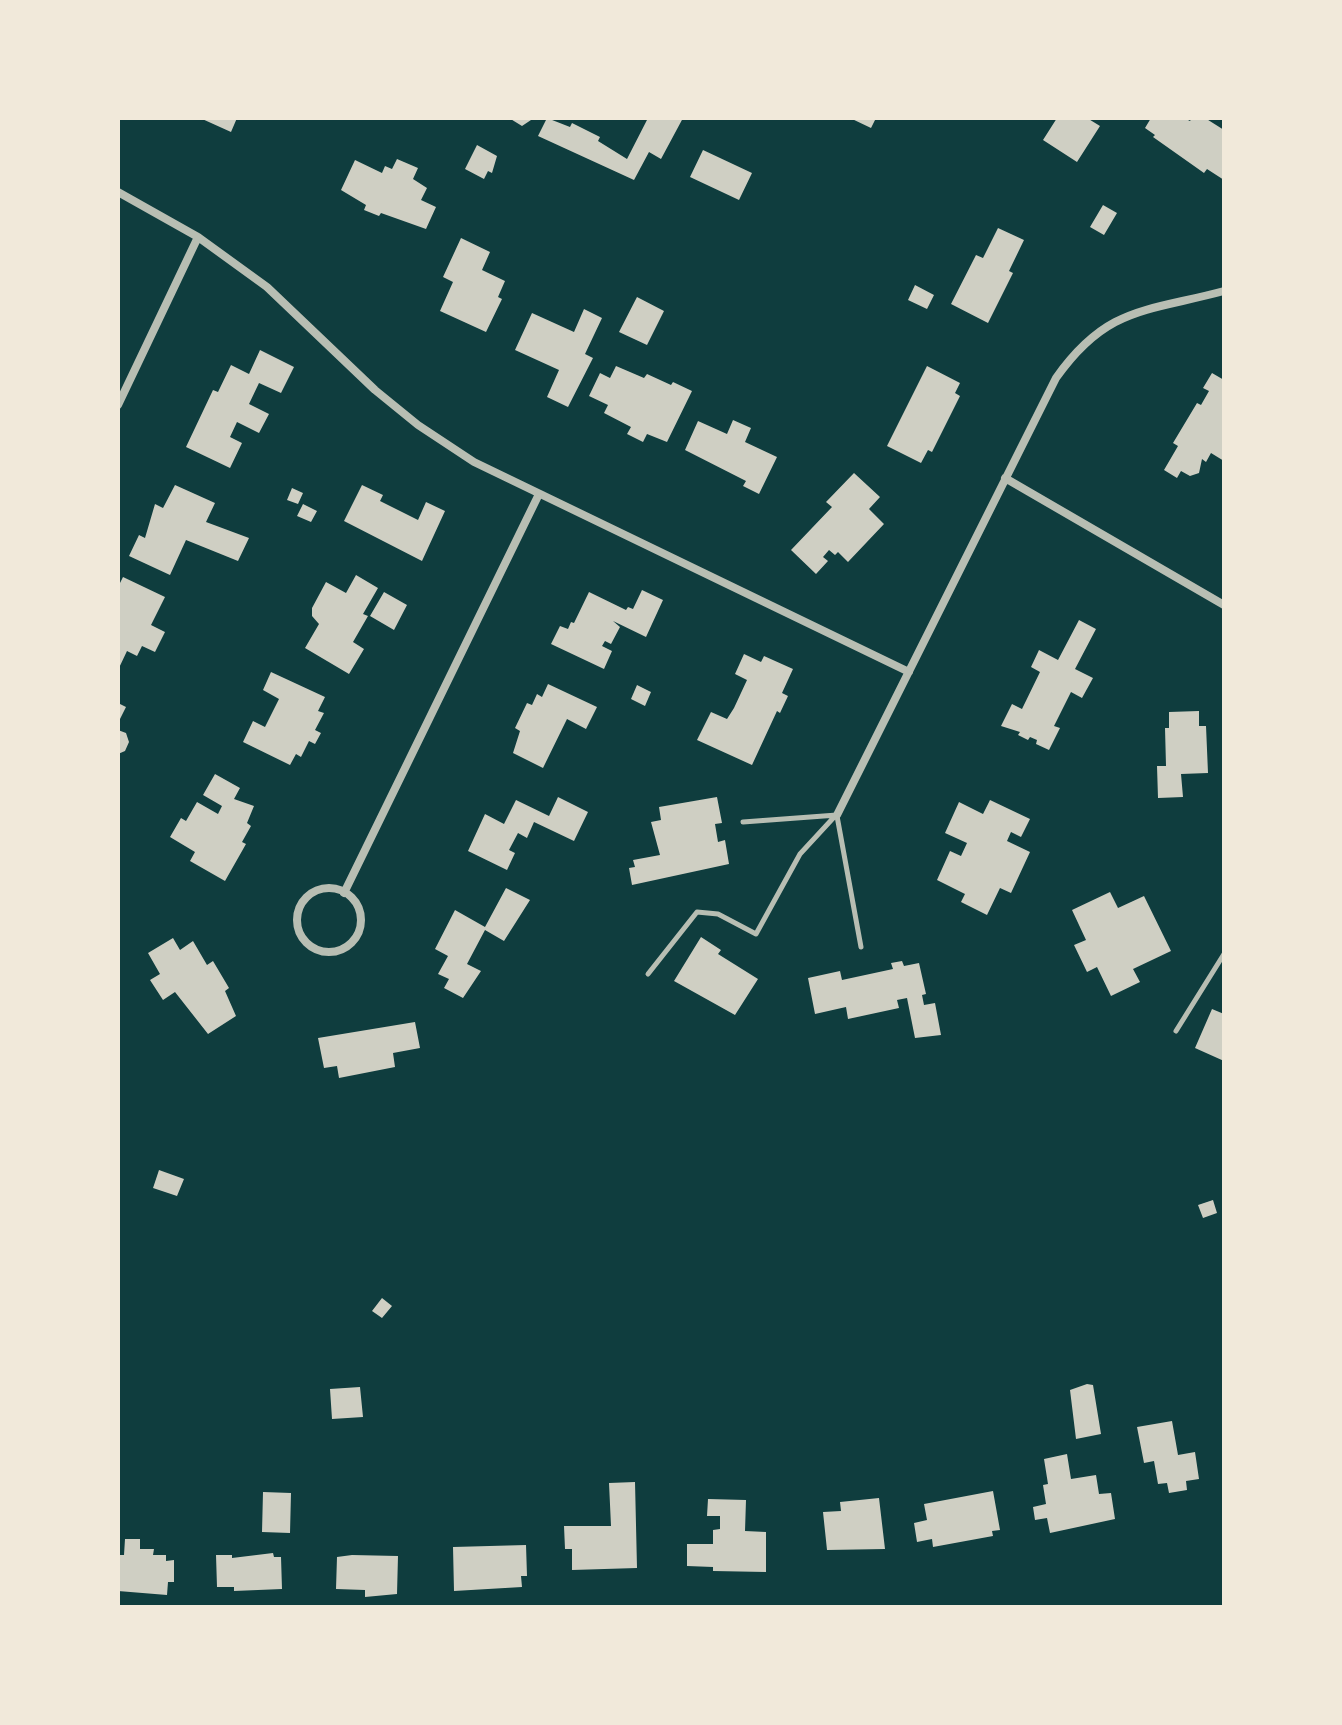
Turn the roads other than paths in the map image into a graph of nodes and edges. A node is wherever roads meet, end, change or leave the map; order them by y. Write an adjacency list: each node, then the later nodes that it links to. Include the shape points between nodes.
1 (118, 192): 2 (street)
2 (198, 237): 4 (street); 6 (street, via 267,287 418,425 474,462)
3 (1224, 291): 5 (street, via 1140,309 1091,337 1056,378)
4 (118, 405)
5 (1005, 478): 7 (street); 8 (street)
6 (539, 494): 8 (street); 11 (street)
7 (1224, 605)
8 (909, 672): 9 (street)
9 (837, 815): 10 (lane); 12 (lane); 14 (lane, via 800,854 756,934 718,914 697,912)
10 (743, 822)
11 (344, 893): 11 (street, via 333,888 315,891 301,904 297,922 303,939 317,951 336,952 352,944 361,928 360,910)
12 (861, 947)
13 (1224, 954): 15 (lane)
14 (648, 974)
15 (1176, 1031)

